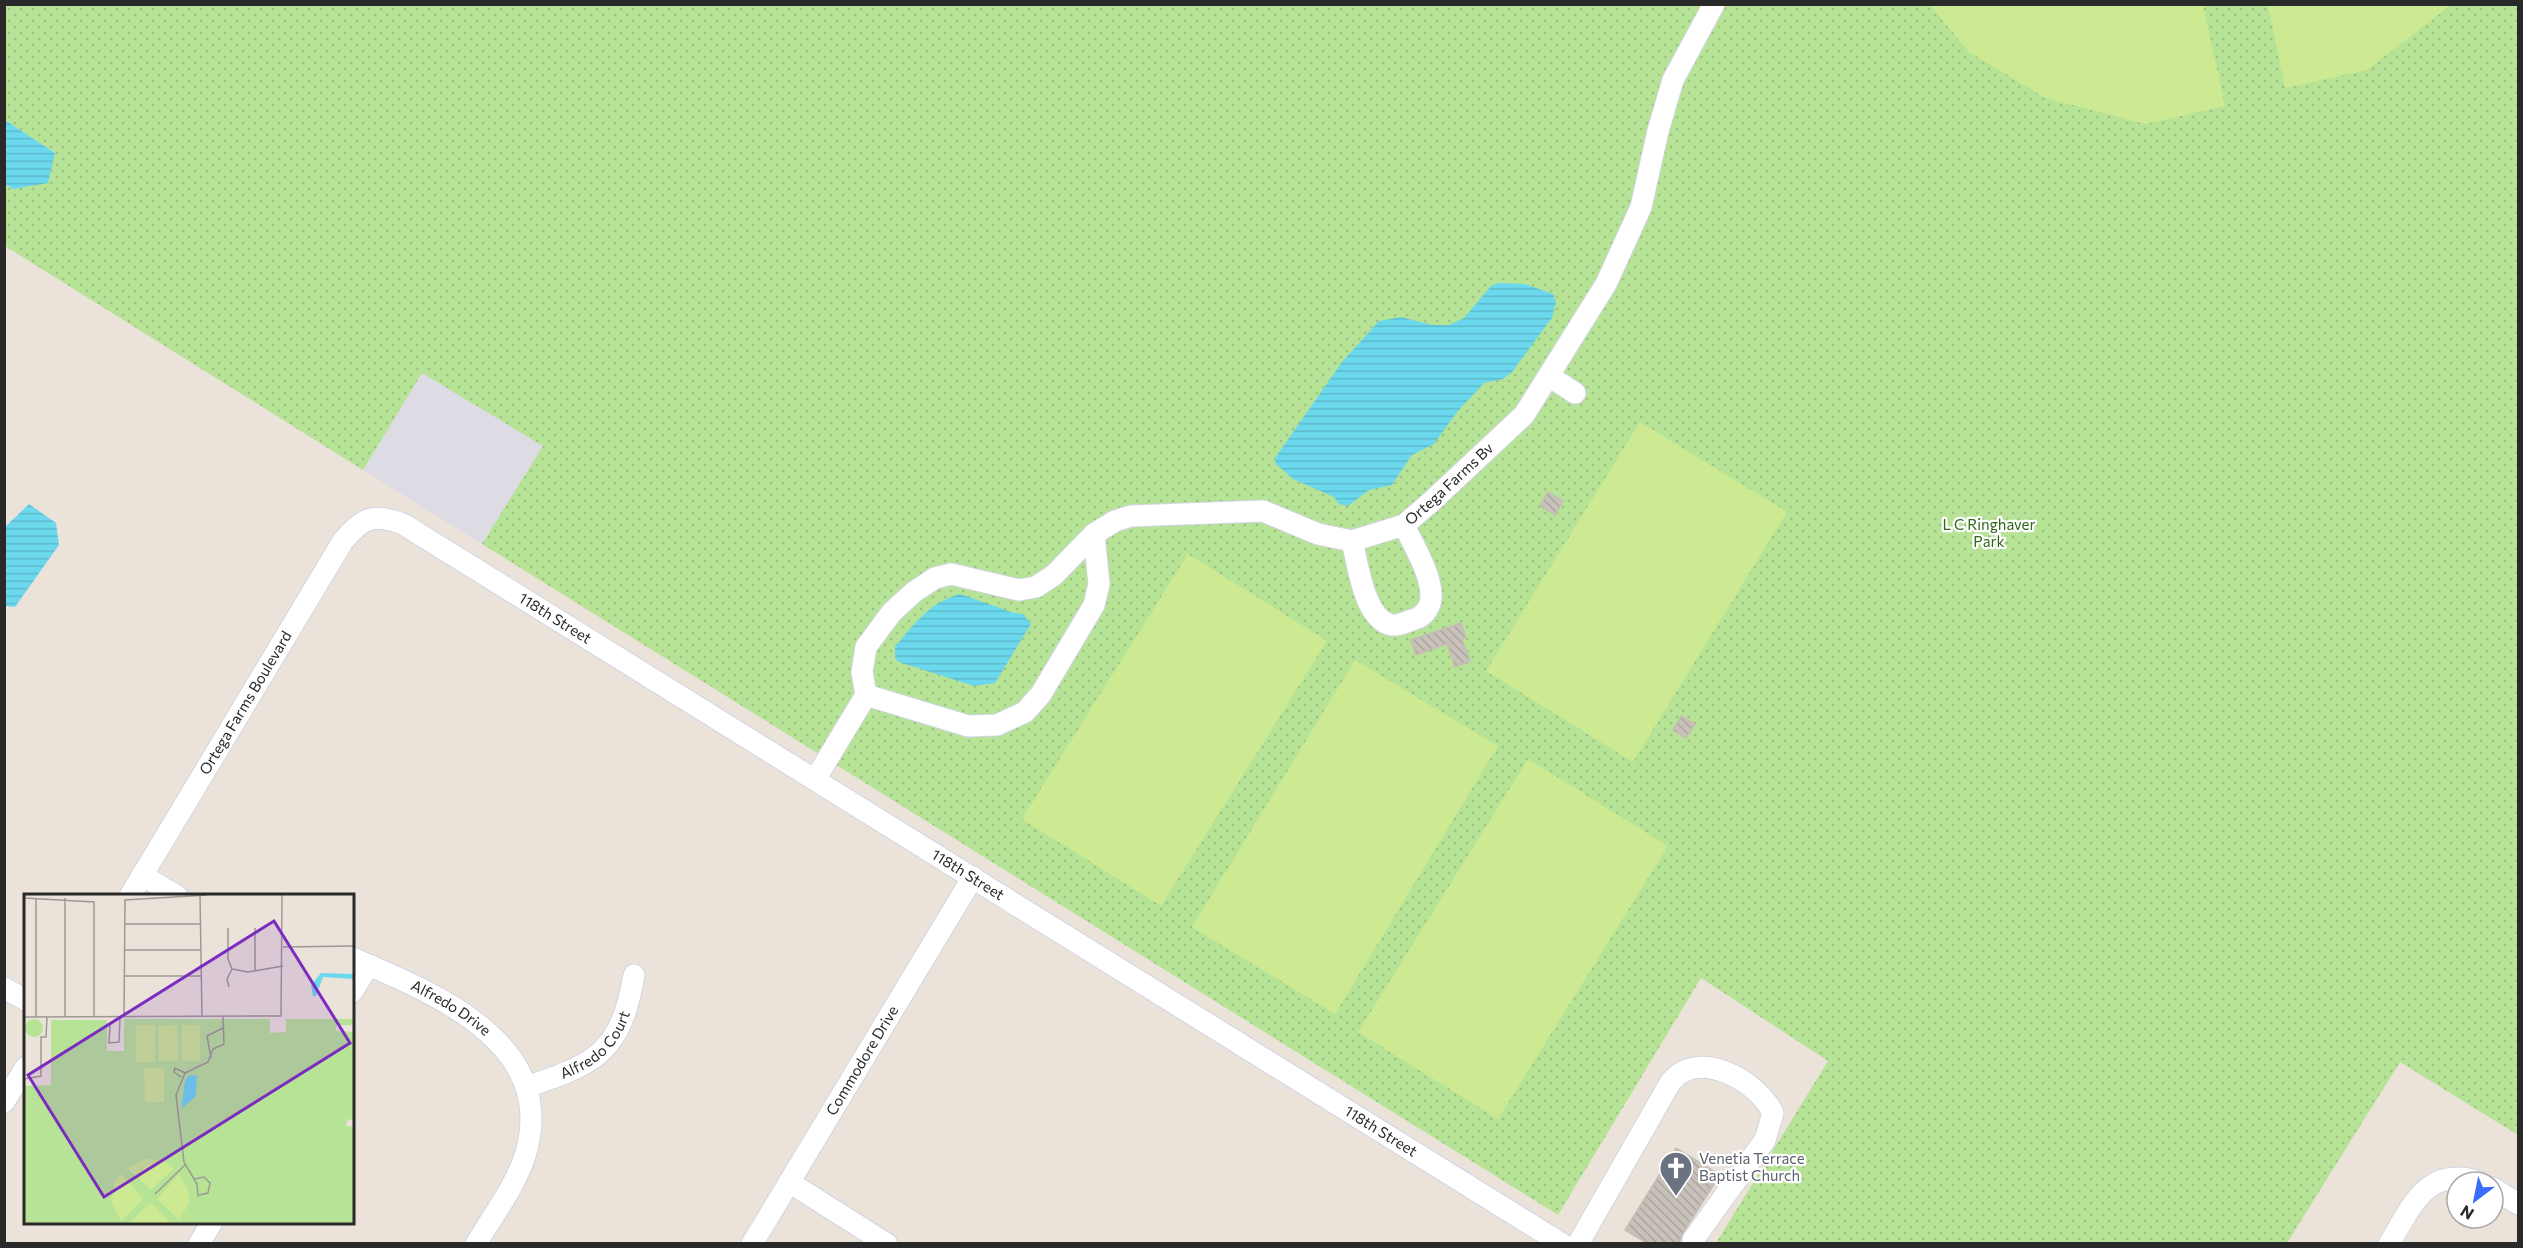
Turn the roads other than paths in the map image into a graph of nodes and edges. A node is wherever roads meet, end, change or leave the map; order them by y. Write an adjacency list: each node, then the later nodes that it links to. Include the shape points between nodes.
1 (1714, 4): 2 (street, Ortega Farms Bv, via 1673,80 1630,236 1606,284)
2 (1549, 376): 3 (street); 5 (street, Ortega Farms Bv, via 1524,415)
3 (1575, 393)
4 (369, 518): 9 (street, 118th Street, via 404,524); 10 (street, Ortega Farms Boulevard, via 343,541)
5 (1404, 525): 7 (street, Ortega Farms Bv); 7 (street, via 1431,594 1426,611 1411,620 1392,625 1374,612)
6 (1094, 534): 7 (street, Ortega Farms Bv, via 1131,516 1251,510 1263,511 1329,538); 8 (street, Ortega Farms Bv, via 1036,587 1019,590 951,574 925,584 892,612 866,647 862,672); 8 (street, via 1099,584 1094,605 1041,694 1025,712 997,725 968,726)
7 (1352, 541)
8 (866, 695): 9 (street)
9 (816, 778): 11 (street, 118th Street)
10 (142, 875): 12 (street, Ortega Farms Boulevard); 13 (street)
11 (973, 877): 23 (street, Commodore Drive); 27 (street, 118th Street)
12 (131, 894)
13 (174, 894)
14 (361, 961): 16 (street); 20 (street, Alfredo Drive, via 427,990 470,1017 515,1062)
15 (634, 975): 20 (street, Alfredo Court, via 628,1011 611,1041 592,1060 569,1073)
16 (354, 985)
17 (4, 988): 18 (street)
18 (24, 999)
19 (24, 1071): 21 (street)
20 (526, 1087): 30 (street, Alfredo Drive, via 531,1109 525,1155)
21 (4, 1102)
22 (2445, 1179): 35 (street, via 2436,1180 2416,1199)
23 (789, 1182): 31 (street, Commodore Drive); 32 (street)
24 (2505, 1196): 25 (street)
25 (2518, 1204)
26 (211, 1224): 29 (street)
27 (1540, 1238): 33 (street, 118th Street)
28 (1692, 1240): 34 (street, via 1765,1140 1773,1113 1767,1102 1745,1083 1723,1071 1698,1067 1682,1071 1670,1083)
29 (199, 1244)
30 (476, 1244)
31 (752, 1244)
32 (887, 1244)
33 (1562, 1244)
34 (1578, 1244)
35 (2389, 1244)

